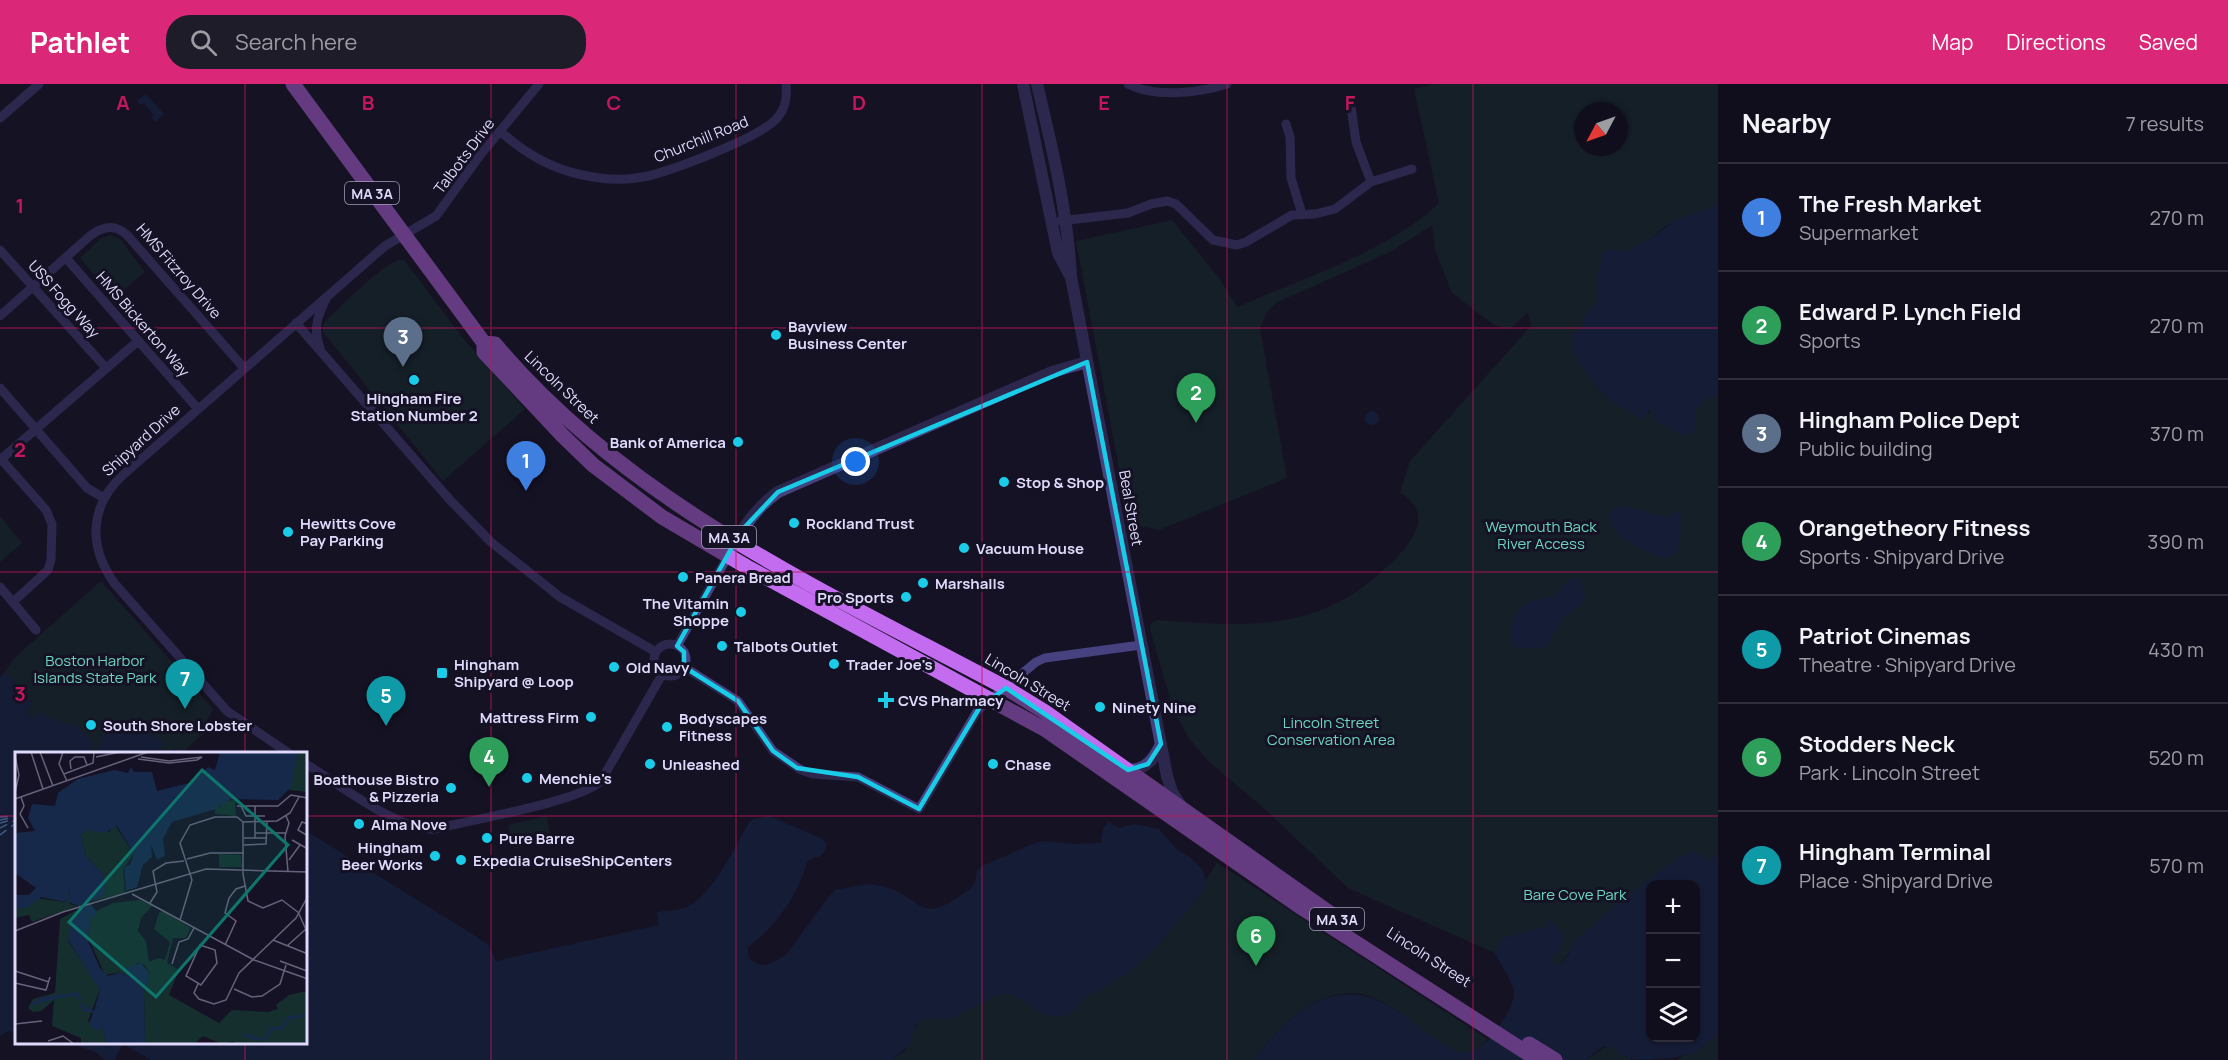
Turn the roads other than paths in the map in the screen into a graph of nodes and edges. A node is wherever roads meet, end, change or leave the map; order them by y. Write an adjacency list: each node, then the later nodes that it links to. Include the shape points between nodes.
1 (39, 84): 10 (street)
2 (293, 84): 18 (main road, Lincoln Street / MA 3A)
3 (539, 84): 12 (street, Talbots Drive)
4 (786, 84): 12 (street, Churchill Road, via 784,109 770,125 644,177 615,179 572,173 536,158)
5 (1023, 84): 17 (street, Beal Street)
6 (1037, 84): 16 (street, Beal Street)
7 (1128, 84): 8 (street, via 1152,91 1177,91)
8 (1227, 84)
9 (1351, 107): 14 (street, via 1356,142)
10 (0, 118)
11 (1286, 124): 15 (street, via 1291,178)
12 (500, 131): 18 (street, Talbots Drive, via 436,216)
13 (1412, 169): 14 (street)
14 (1371, 182): 15 (street, via 1335,209)
15 (1302, 214): 16 (street, via 1282,220 1237,245 1213,240 1176,204 1167,201 1128,213)
16 (1065, 220): 17 (street); 21 (street, Beal Street)
17 (1051, 222): 21 (street, Beal Street, via 1058,253)
18 (405, 236): 23 (street, Shipyard Drive, via 385,246); 27 (main road, Lincoln Street / MA 3A)
19 (0, 250): 22 (street, USS Fogg Way)
20 (66, 258): 22 (street, HMS Fitzroy Drive); 26 (street, HMS Bickerton Way); 31 (street, HMS Fitzroy Drive, via 103,228 122,230)
21 (1071, 277): 29 (street, Beal Street)
22 (33, 287): 24 (street, HMS Fitzroy Drive); 30 (street, USS Fogg Way)
23 (328, 295): 25 (street, Shipyard Drive); 28 (street, via 318,314 315,332)
24 (0, 316)
25 (296, 322): 28 (street); 31 (street, Shipyard Drive)
26 (138, 341): 30 (street); 33 (street, HMS Bickerton Way)
27 (484, 343): 37 (main road, Lincoln Street / MA 3A, via 495,344 532,386 617,461); 38 (main road, Lincoln Street / MA 3A, via 484,352 505,377 593,465 646,506)
28 (322, 353): 44 (street, via 458,509 497,547 560,597)
29 (1087, 362): 37 (street, via 1052,372 778,492 760,505); 42 (street, Beal Street)
30 (106, 368): 34 (street)
31 (244, 368): 33 (street, Shipyard Drive)
32 (0, 388): 34 (street)
33 (198, 409): 36 (street, Shipyard Drive, via 118,479)
34 (36, 429): 35 (street); 36 (street, via 87,488)
35 (0, 459): 40 (street, via 46,510 52,524 48,570)
36 (104, 498): 50 (street, Shipyard Drive, via 97,513 95,536 105,570 227,711)
37 (736, 541): 38 (street); 47 (main road, Lincoln Street / MA 3A)
38 (728, 556): 43 (street); 48 (main road, Lincoln Street / MA 3A)
39 (0, 587): 40 (street)
40 (13, 602): 41 (street)
41 (36, 630)
42 (1141, 645): 47 (street, via 1045,658); 49 (street, Beal Street)
43 (677, 646): 44 (street, via 667,644); 45 (street, via 684,652)
44 (656, 652): 46 (street, via 656,665)
45 (684, 667): 46 (street, via 672,675); 48 (street, via 738,701 773,751 801,770 858,777 919,809 978,710)
46 (663, 673): 51 (street, via 605,776 586,792 426,829 397,820)
47 (1006, 688): 48 (street); 52 (main road, Lincoln Street / MA 3A)
48 (992, 699): 54 (main road, Lincoln Street / MA 3A, via 1055,737 1302,908)
49 (1161, 744): 52 (street, via 1148,764); 53 (street, Beal Street, via 1172,792)
50 (288, 752)
51 (308, 765)
52 (1128, 770): 53 (main road, Lincoln Street / MA 3A)
53 (1185, 812): 54 (main road, Lincoln Street / MA 3A)
54 (1488, 1023): 55 (main road, Lincoln Street / MA 3A); 56 (main road, Lincoln Street / MA 3A)
55 (1538, 1060)
56 (1555, 1060)

